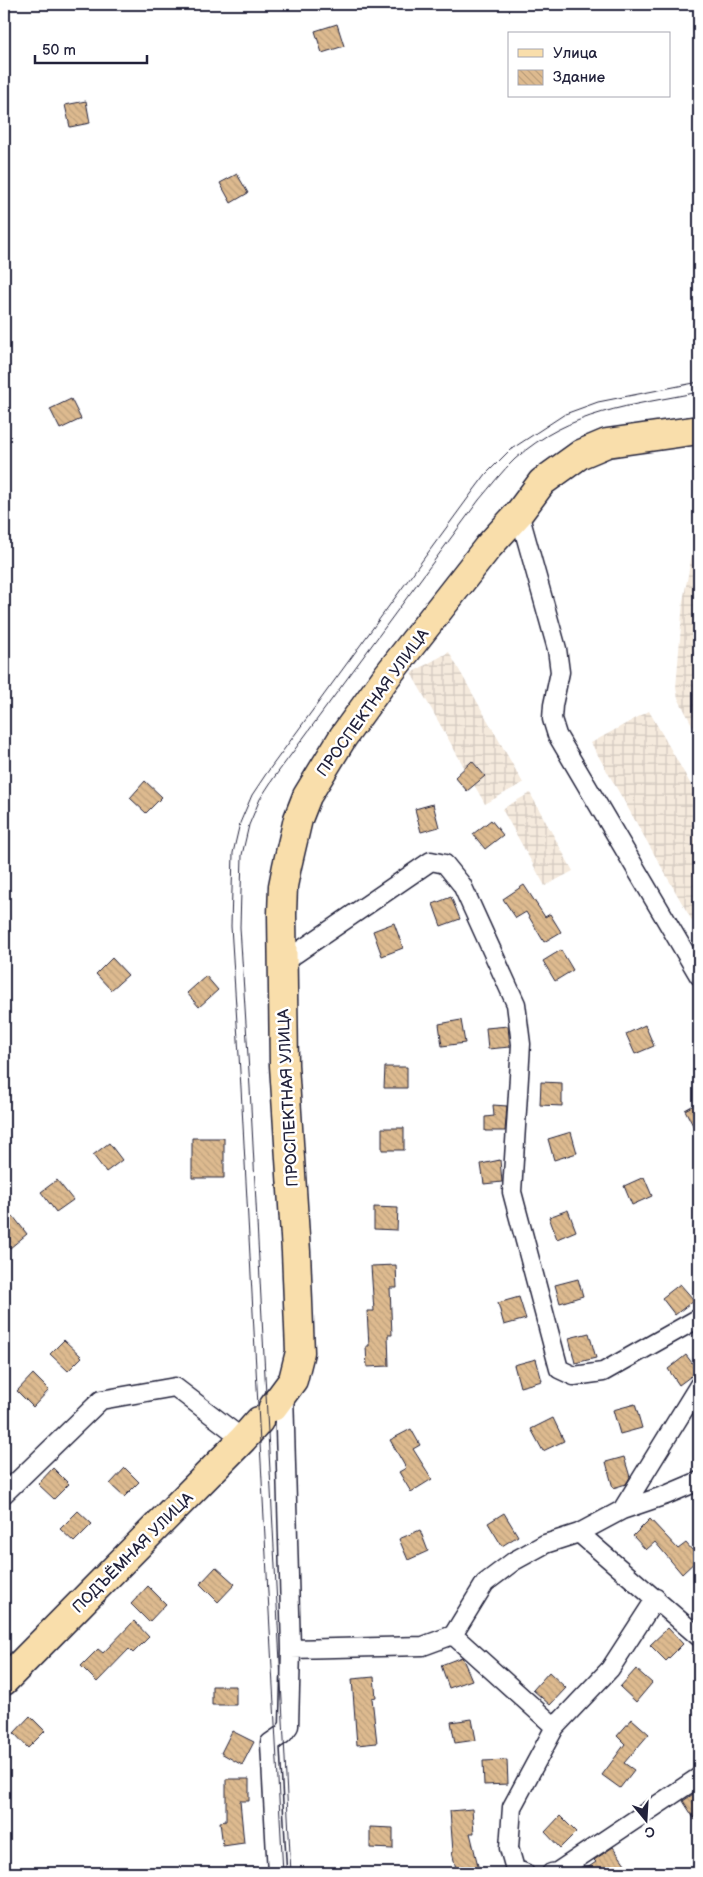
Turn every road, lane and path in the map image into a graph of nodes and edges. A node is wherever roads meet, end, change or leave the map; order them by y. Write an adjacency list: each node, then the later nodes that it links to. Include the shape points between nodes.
1 (699, 430): 2 (main road, ПРОСПЕКТНАЯ УЛИЦА, via 607,443 581,454 542,482)
2 (519, 513): 3 (main road, ПРОСПЕКТНАЯ УЛИЦА, via 488,547 387,676 343,737 307,796 298,819 283,886); 4 (street, via 558,649 560,672 552,719 557,735)
3 (282, 963): 5 (street, via 431,861 445,864 462,885 516,1004 521,1044 512,1192 559,1369 574,1376 604,1372); 7 (main road, ПРОСПЕКТНАЯ УЛИЦА, via 284,1065 300,1329 298,1359 292,1380)
4 (699, 976)
5 (699, 1318)
6 (699, 1385): 10 (street)
7 (265, 1415): 9 (street, via 175,1386 101,1400); 15 (street); 16 (main road, ПОДЪЁМНАЯ УЛИЦА)
8 (699, 1481): 10 (street)
9 (4, 1494)
10 (622, 1510): 11 (street)
11 (579, 1533): 12 (street); 13 (street, via 545,1544 485,1582)
12 (656, 1598): 14 (street); 17 (street, via 610,1669)
13 (453, 1635): 15 (street, via 423,1646); 17 (street)
14 (699, 1637)
15 (291, 1649): 19 (street, via 289,1726 270,1743)
16 (4, 1681)
17 (555, 1727): 20 (street, via 512,1807 509,1848 515,1869)
18 (699, 1777): 21 (street)
19 (277, 1873)
20 (525, 1873)
21 (551, 1873)

